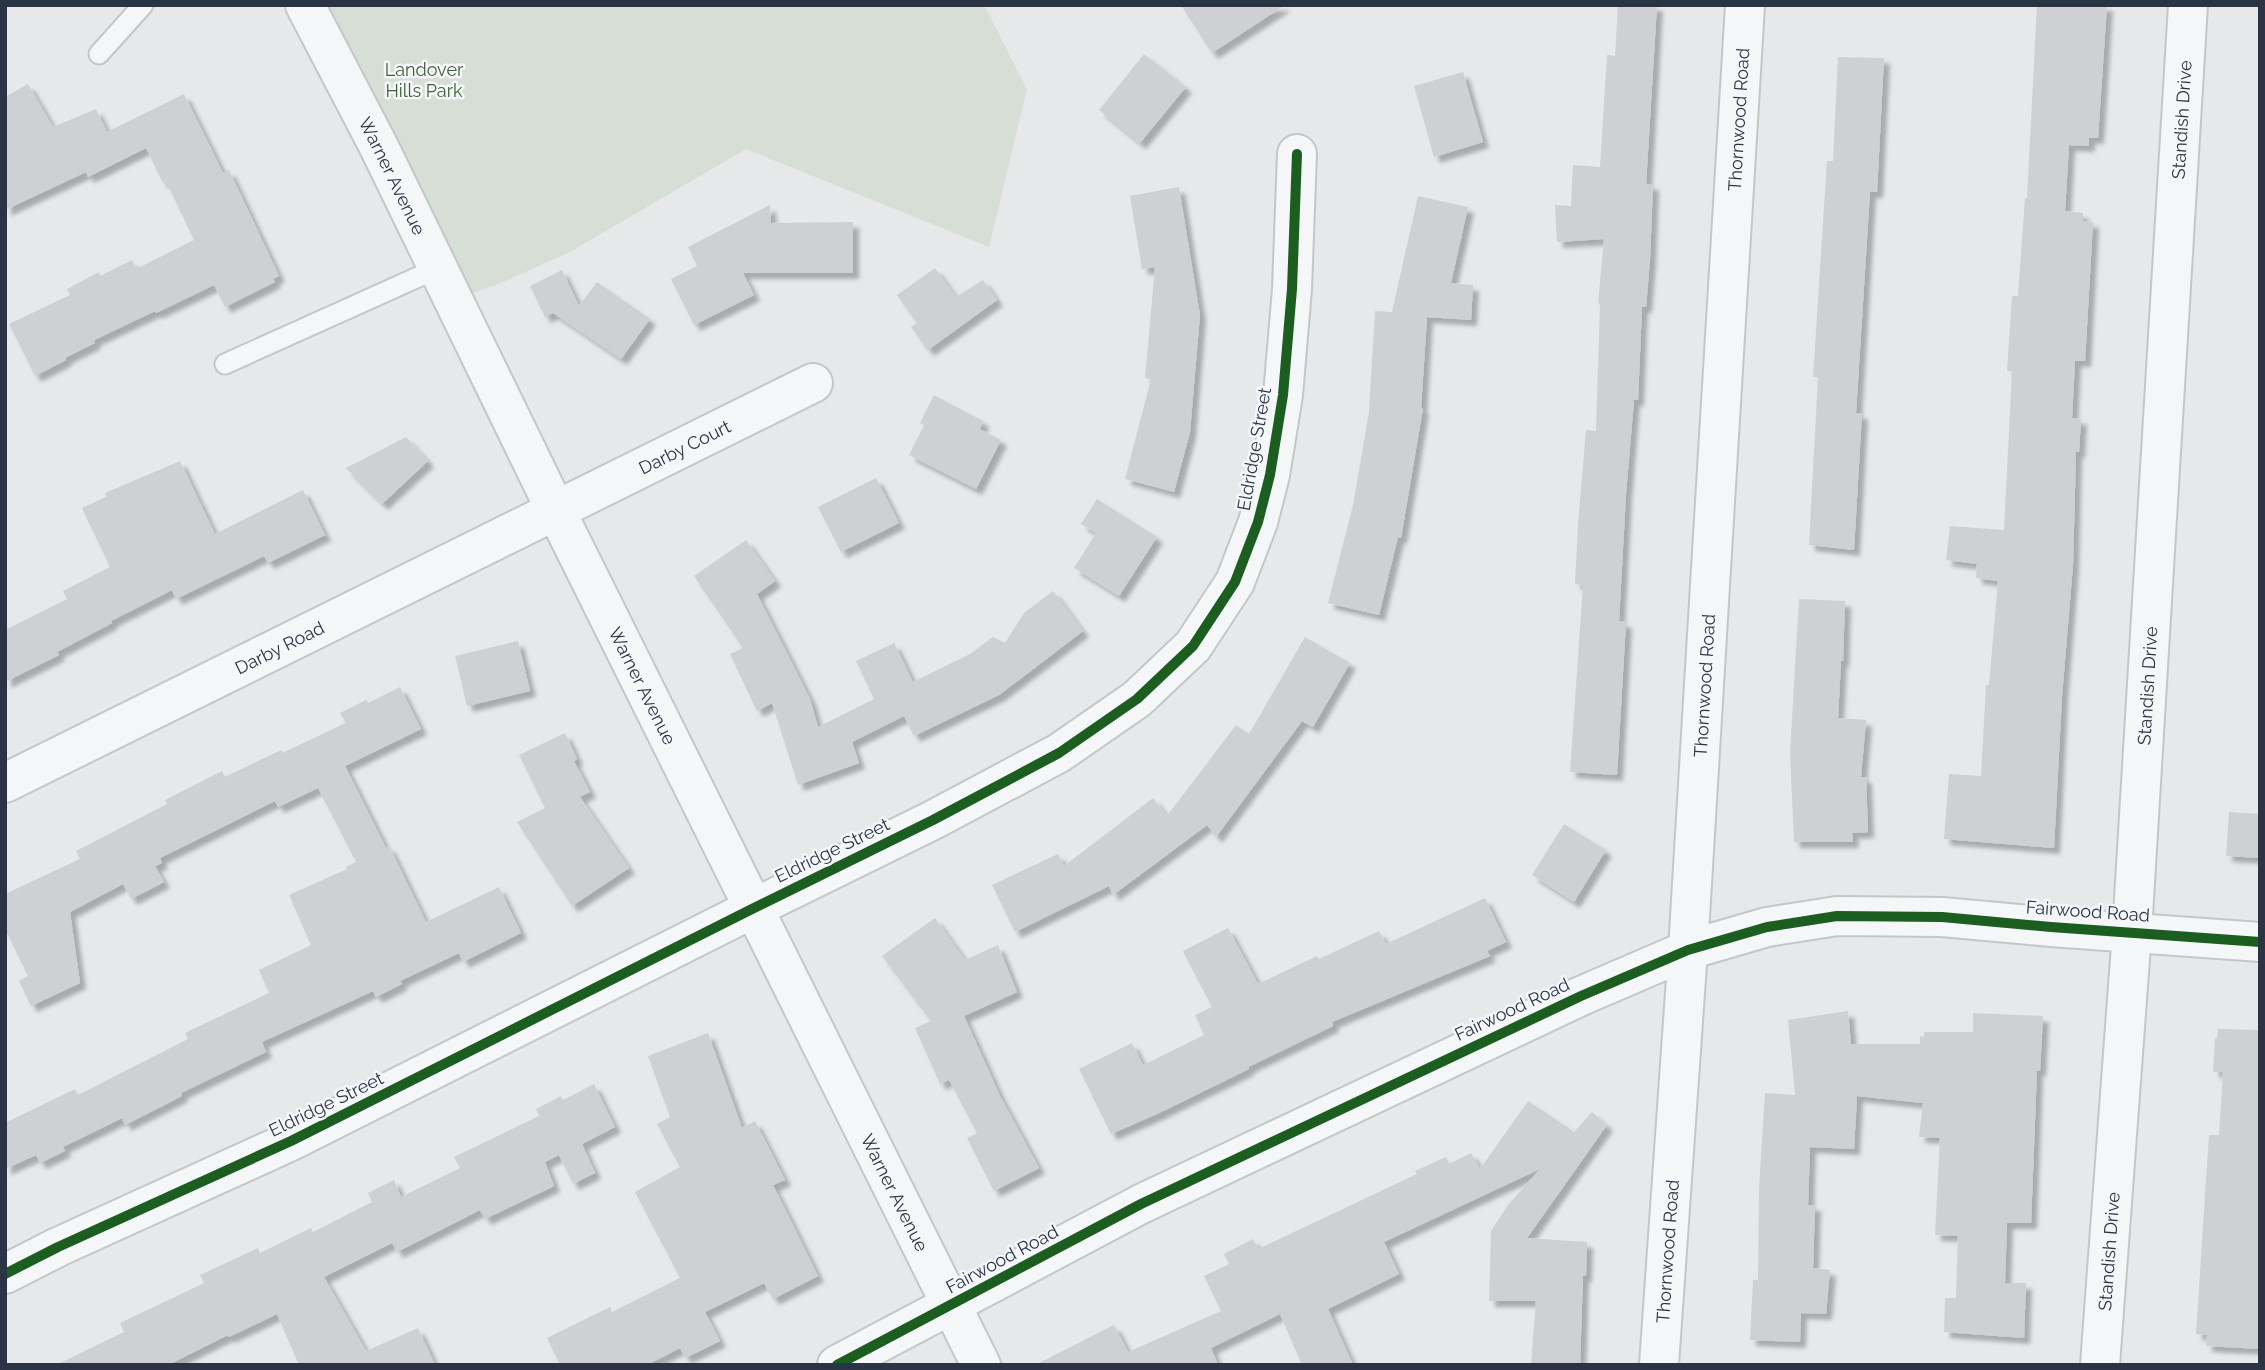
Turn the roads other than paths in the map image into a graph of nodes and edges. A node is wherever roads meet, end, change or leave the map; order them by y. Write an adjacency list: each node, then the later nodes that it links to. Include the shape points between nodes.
1 (144, 5): 5 (lane)
2 (304, 5): 7 (street, Warner Avenue, via 379,147)
3 (1745, 5): 15 (street, Thornwood Road)
4 (2188, 5): 13 (street, Standish Drive)
5 (99, 54)
6 (1297, 154): 12 (street, Eldridge Street, via 1292,289 1283,395 1270,475 1235,582 1193,646 1137,699 1059,753)
7 (436, 269): 8 (lane); 10 (street, Warner Avenue)
8 (225, 364)
9 (813, 383): 10 (street, Darby Court)
10 (556, 512): 11 (street, Darby Road); 12 (street, Warner Avenue)
11 (5, 783)
12 (752, 909): 16 (street, Eldridge Street, via 304,1135); 17 (street, Warner Avenue)
13 (2132, 932): 14 (street, Fairwood Road); 15 (street, Fairwood Road, via 1942,917 1837,916 1767,927); 21 (street, Standish Drive)
14 (2260, 942)
15 (1688, 950): 17 (street, Fairwood Road, via 1141,1204); 20 (street, Thornwood Road)
16 (5, 1274)
17 (952, 1305): 18 (street, Fairwood Road); 19 (street, Warner Avenue)
18 (838, 1365)
19 (981, 1365)
20 (1659, 1365)
21 (2100, 1365)

